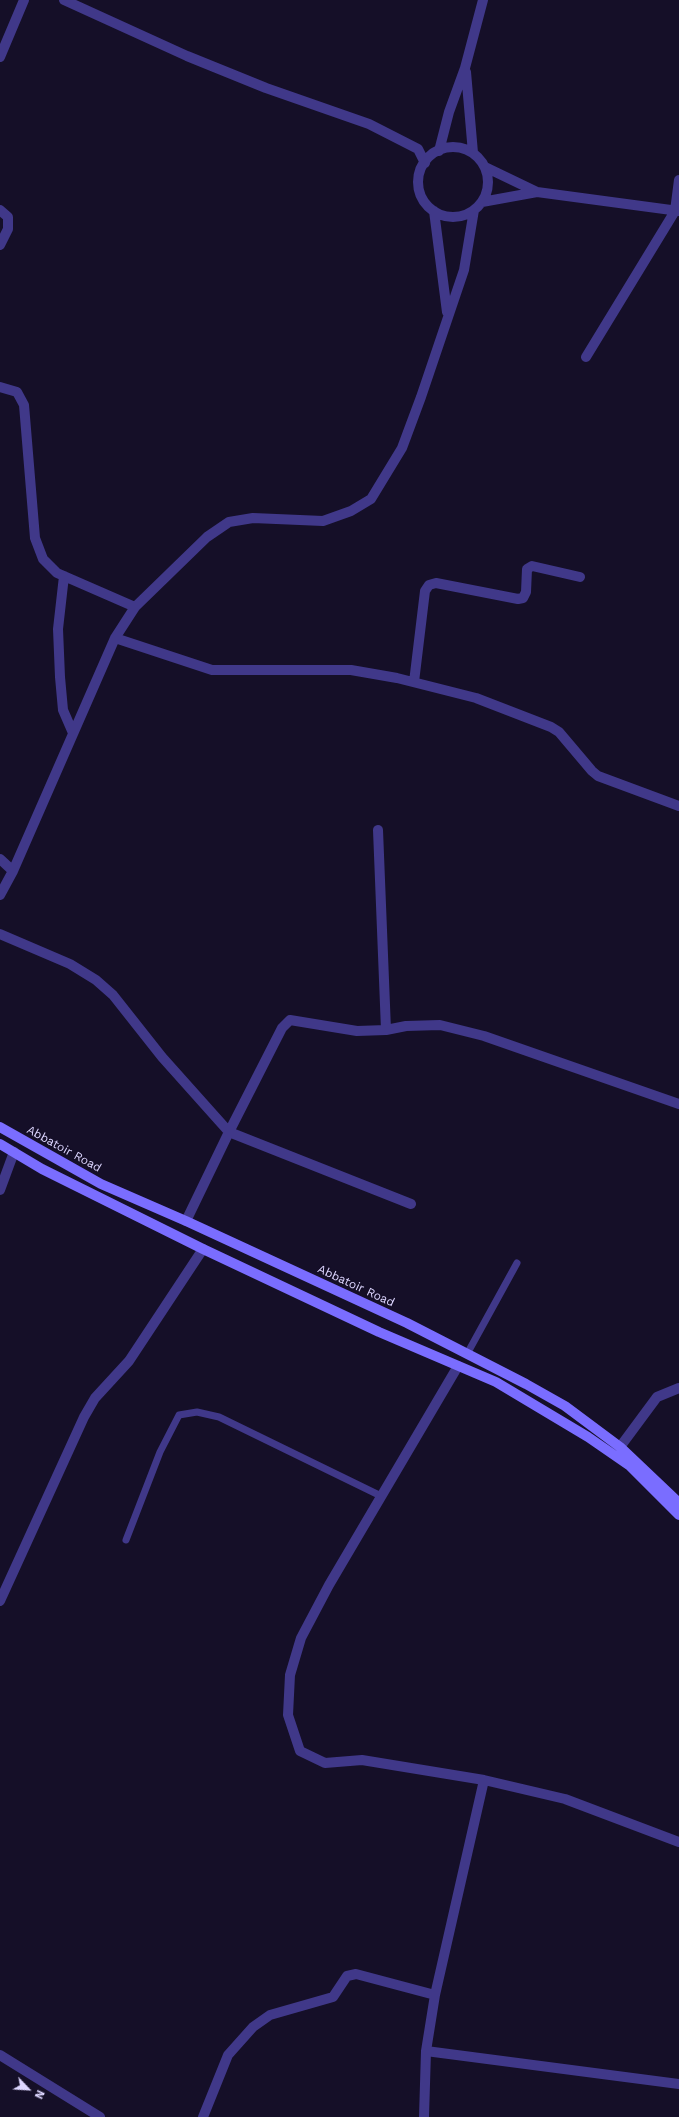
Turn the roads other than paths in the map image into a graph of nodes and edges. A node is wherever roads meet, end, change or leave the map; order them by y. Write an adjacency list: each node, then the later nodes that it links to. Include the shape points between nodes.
1 (24, 0): 4 (street)
2 (64, 0): 8 (street, via 187,56 266,88 369,124 418,149)
3 (483, 0): 5 (street)
4 (0, 57)
5 (465, 68): 6 (street, via 449,112); 7 (street)
6 (439, 151): 7 (street, via 456,148); 8 (street)
7 (473, 153): 9 (street)
8 (425, 163): 15 (street, via 420,175 419,189 422,197)
9 (485, 167): 11 (street); 12 (street, via 488,185)
10 (679, 180): 16 (street)
11 (538, 192): 12 (street); 16 (street)
12 (482, 202): 14 (street)
13 (0, 210): 17 (street, via 8,216 8,229)
14 (474, 210): 15 (street, via 460,217 451,217); 18 (street, via 464,270)
15 (434, 211): 18 (street)
16 (677, 211): 19 (street)
17 (0, 245)
18 (448, 315): 23 (street, via 402,448 371,499 352,512 323,521 253,518 229,522 207,537)
19 (586, 357)
20 (0, 387): 21 (street, via 17,392 24,405 35,538 43,559 57,573)
21 (64, 576): 23 (street); 26 (street, via 58,629 60,678 63,710)
22 (580, 577): 25 (street, via 532,566 528,569 526,592 523,598 518,599 436,583 429,585 425,591)
23 (135, 607): 24 (street)
24 (115, 638): 25 (street, via 212,670 350,670); 26 (street)
25 (414, 682): 27 (street, via 476,698 551,727 559,732 598,776)
26 (73, 733): 30 (street)
27 (679, 806)
28 (378, 830): 33 (street)
29 (0, 859): 30 (street)
30 (13, 871): 31 (street)
31 (0, 895)
32 (0, 934): 36 (street, via 70,964 96,980 113,995 162,1057)
33 (386, 1030): 34 (street, via 406,1026 440,1026 484,1036); 36 (street, via 357,1031 290,1020 282,1028)
34 (679, 1104)
35 (0, 1127): 41 (street, Abbatoir Road, via 101,1184)
36 (229, 1132): 40 (street); 41 (street)
37 (0, 1144): 38 (street)
38 (14, 1152): 39 (street); 42 (street, via 42,1169)
39 (0, 1190)
40 (411, 1204)
41 (186, 1221): 44 (street, Abbatoir Road, via 407,1323)
42 (203, 1249): 45 (street, via 379,1332); 52 (street, via 128,1361 95,1398 84,1417)
43 (517, 1263): 44 (lane)
44 (467, 1354): 47 (street, Abbatoir Road, via 565,1406)
45 (458, 1366): 48 (street); 50 (street, via 496,1382 588,1437 630,1466)
46 (679, 1388): 47 (street, via 657,1397)
47 (620, 1447): 49 (street, Abbatoir Road)
48 (382, 1496): 51 (lane, via 219,1417 197,1412 179,1415 160,1452); 53 (street, via 301,1638 290,1675 288,1715 300,1751 325,1763 362,1760)
49 (679, 1503)
50 (679, 1515)
51 (126, 1540)
52 (0, 1601)
53 (484, 1780): 54 (street, via 565,1799); 55 (street)
54 (679, 1842)
55 (435, 1995): 56 (street); 60 (street, via 356,1974 347,1976 333,1996 270,2015 253,2027 228,2055)
56 (426, 2051): 58 (street); 61 (street)
57 (0, 2055): 59 (street)
58 (679, 2084)
59 (100, 2117)
60 (203, 2117)
61 (424, 2117)

